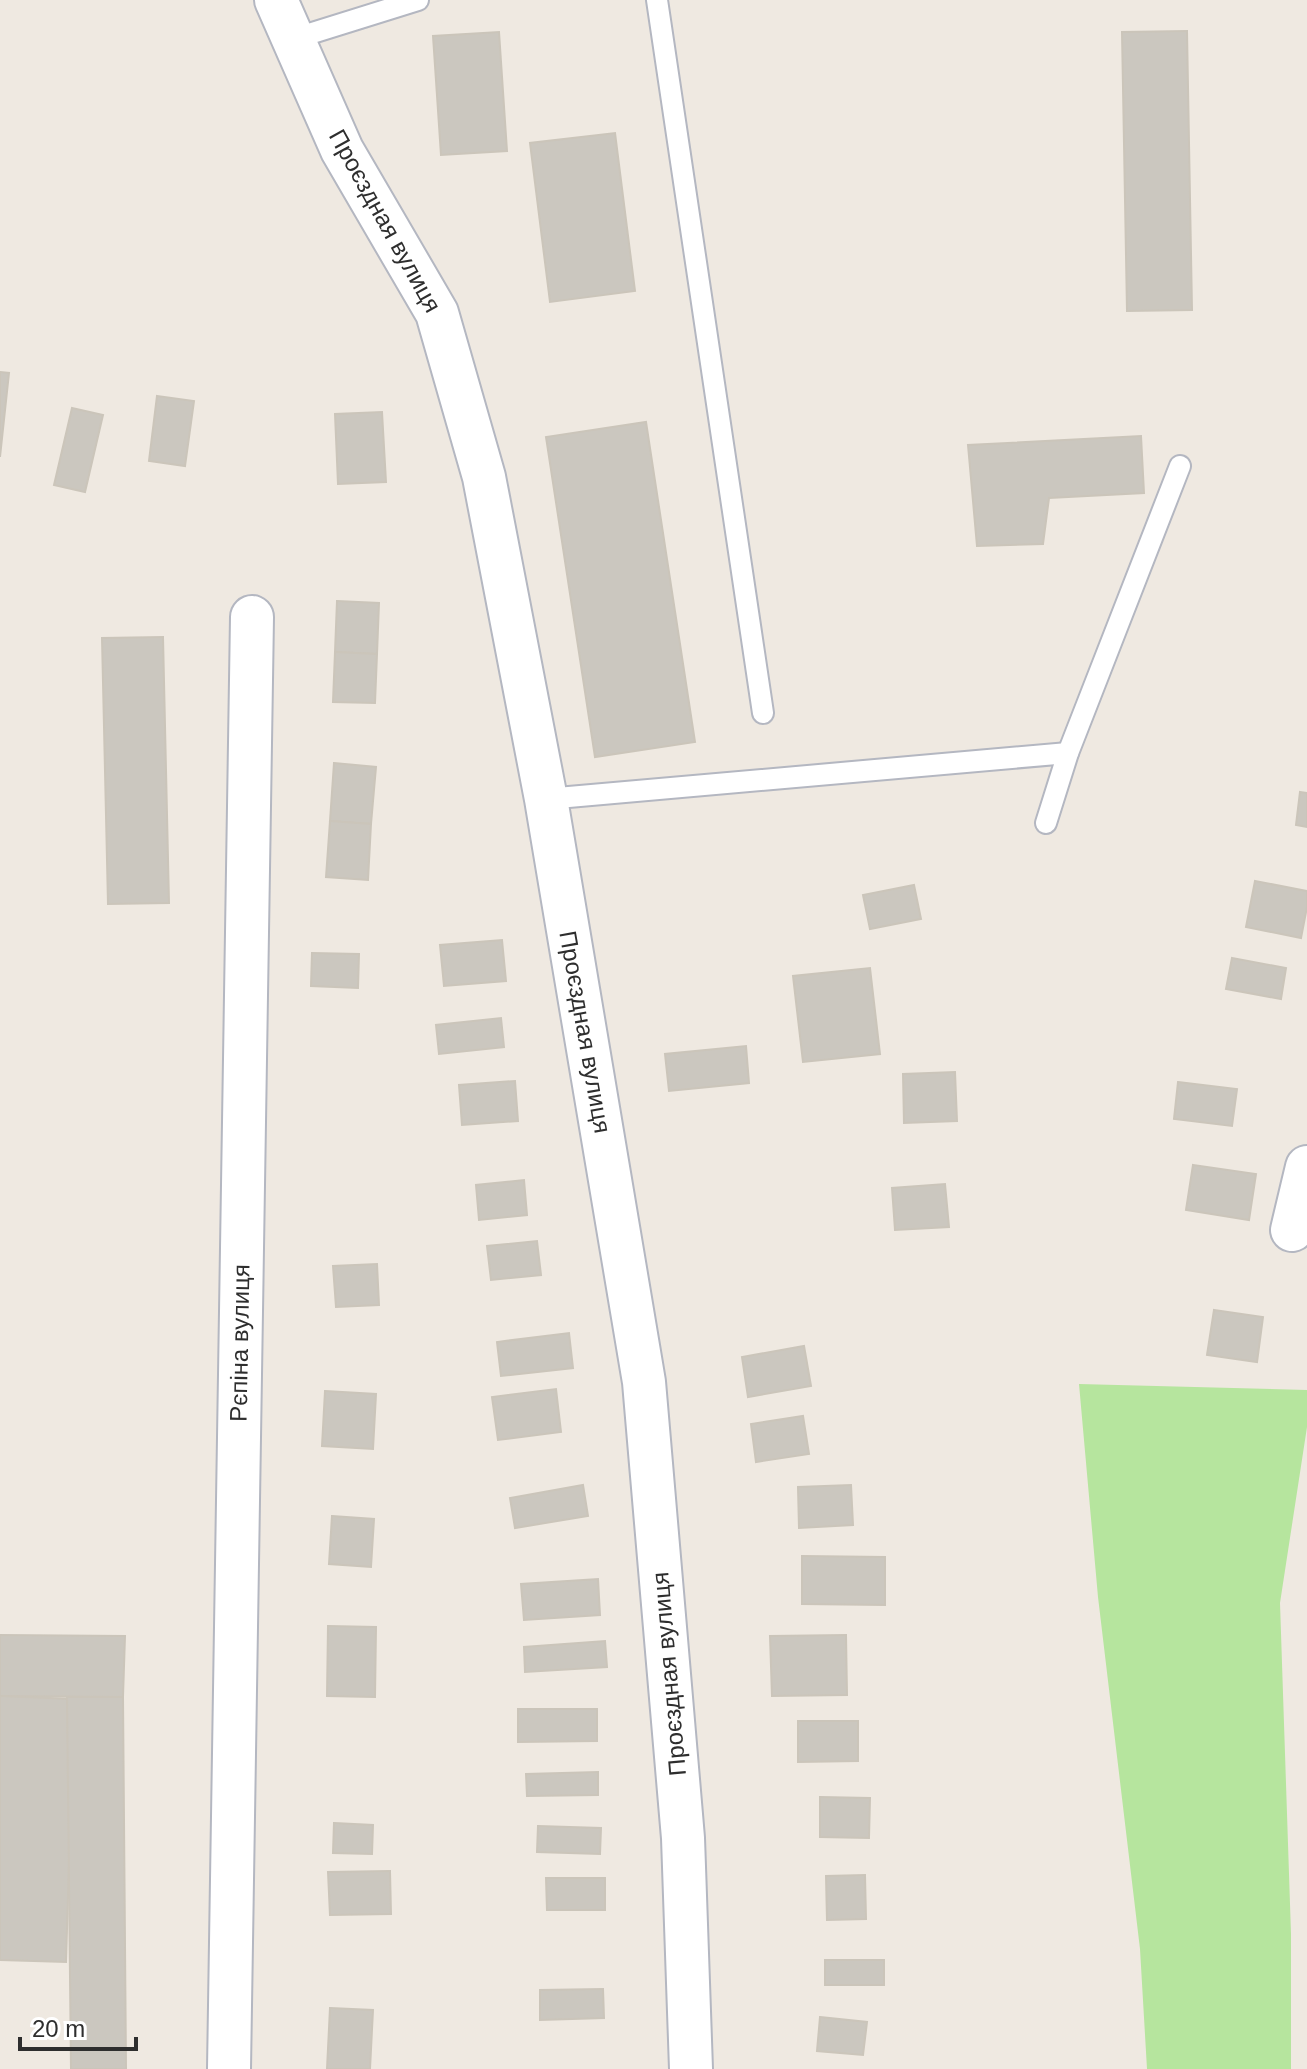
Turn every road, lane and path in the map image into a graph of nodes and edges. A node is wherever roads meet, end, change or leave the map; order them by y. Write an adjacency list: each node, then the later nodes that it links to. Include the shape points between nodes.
1 (276, 0): 4 (street, Проєздная вулиця)
2 (418, 0): 4 (lane)
3 (657, 0): 7 (lane)
4 (293, 39): 9 (street, Проєздная вулиця, via 342,150 437,313 484,477)
5 (1180, 466): 8 (lane)
6 (252, 617): 13 (street, Рєпіна вулиця)
7 (763, 713)
8 (1068, 753): 9 (lane); 10 (lane)
9 (546, 799): 14 (street, Проєздная вулиця, via 644,1382 683,1838)
10 (1046, 823)
11 (1307, 1167): 12 (street)
12 (1292, 1230)
13 (229, 2069)
14 (691, 2069)

